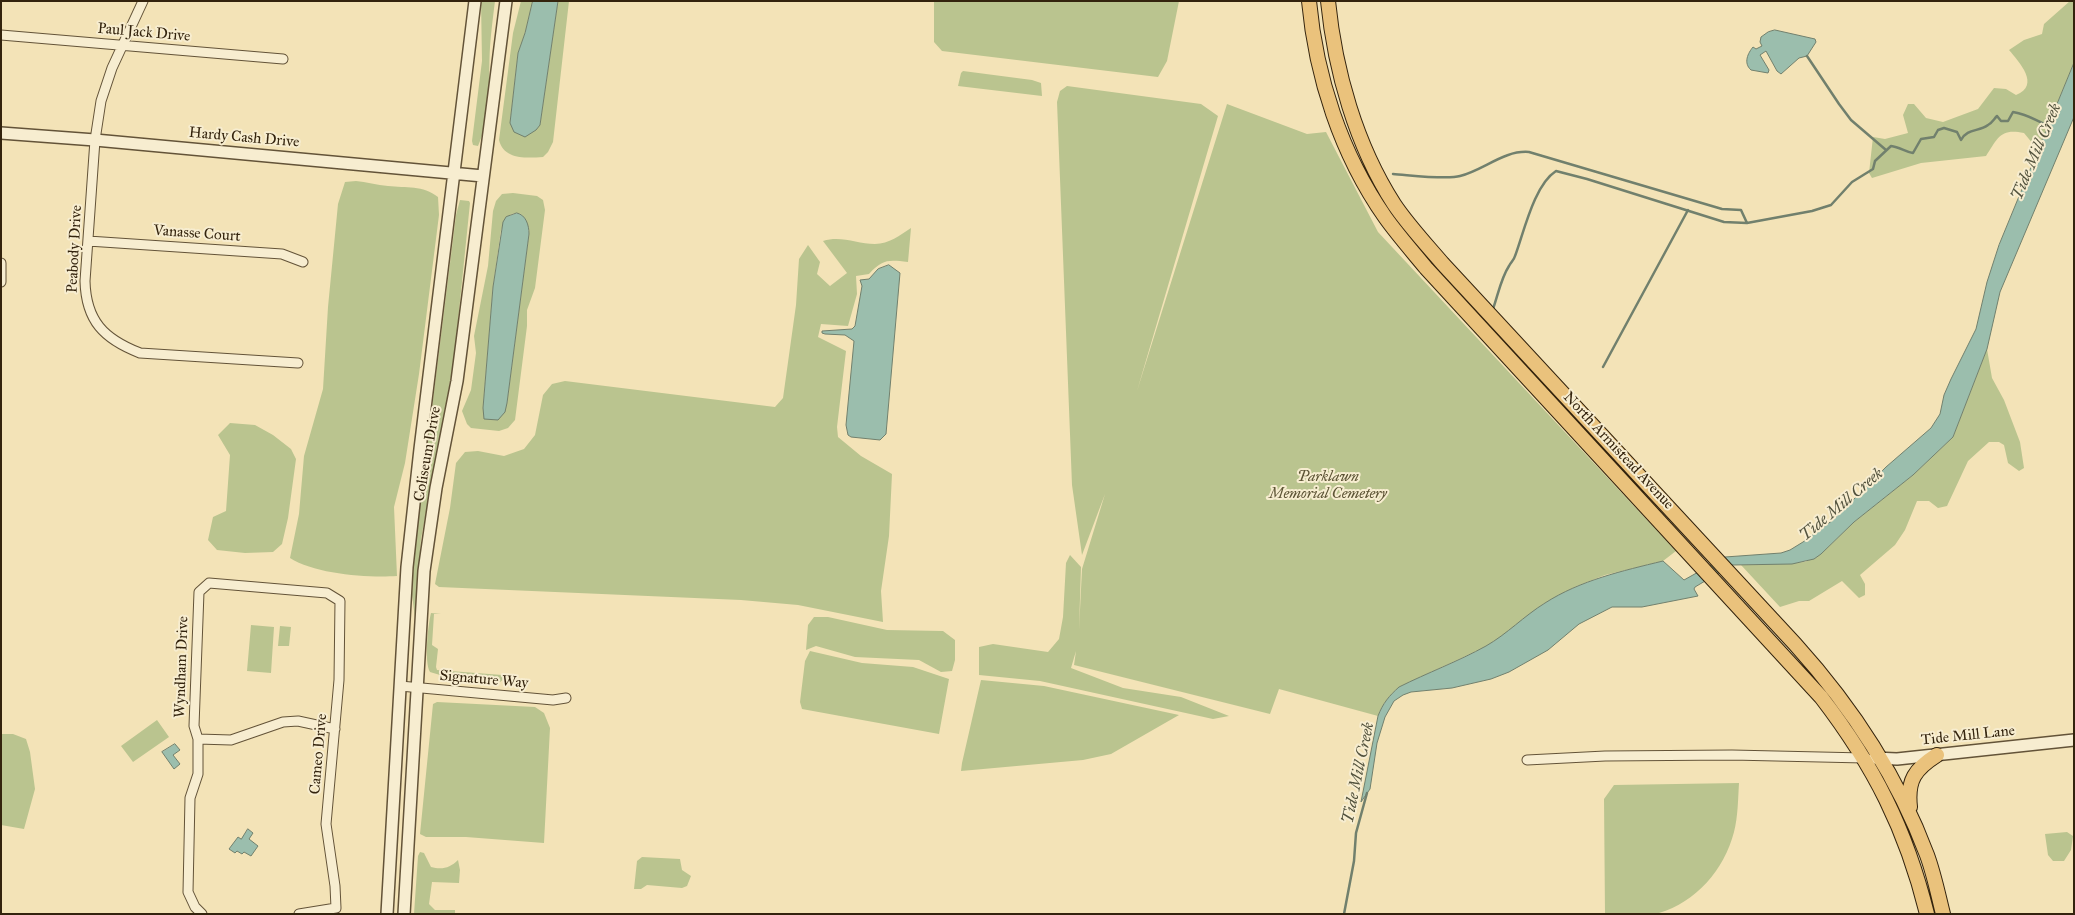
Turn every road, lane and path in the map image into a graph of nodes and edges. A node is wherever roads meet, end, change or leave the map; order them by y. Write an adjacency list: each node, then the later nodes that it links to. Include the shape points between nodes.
1 (142, 1): 8 (street, Peabody Drive)
2 (475, 1): 13 (street, Coliseum Drive)
3 (499, 1): 10 (street)
4 (506, 1): 10 (street, Coliseum Drive)
5 (1309, 1): 28 (main road, North Armistead Avenue, via 1317,58 1334,115 1358,172 1385,217 1426,268 1807,679)
6 (1328, 1): 29 (main road, North Armistead Avenue, via 1334,47 1351,109 1373,166 1396,206 1443,264 1816,667 1845,702)
7 (1, 35): 8 (street, Paul Jack Drive)
8 (123, 45): 9 (street, Paul Jack Drive); 12 (street, Peabody Drive, via 105,84)
9 (284, 59)
10 (495, 91): 14 (street, Coliseum Drive)
11 (1, 133): 12 (street, Hardy Cash Drive)
12 (95, 140): 13 (street, Hardy Cash Drive); 15 (street, Peabody Drive)
13 (454, 174): 14 (street, Hardy Cash Drive); 21 (street, Coliseum Drive, via 407,567)
14 (483, 176): 22 (street, Coliseum Drive, via 457,382 424,571)
15 (88, 241): 16 (street, Vanasse Court, via 282,254); 19 (street, Peabody Drive, via 86,300 92,317 119,345 140,353)
16 (304, 262)
17 (1, 263): 18 (street)
18 (1, 282)
19 (298, 363)
20 (340, 601): 24 (street, Cameo Drive); 25 (street, Wyndham Drive, via 326,593 209,584 199,592 194,726)
21 (400, 686): 22 (street, Signature Way); 34 (street, Coliseum Drive)
22 (417, 688): 23 (street, Signature Way, via 553,700); 35 (street, Coliseum Drive)
23 (566, 698)
24 (335, 729): 25 (street, via 298,721 283,722 231,740); 33 (street, Cameo Drive, via 326,824 336,908)
25 (198, 739): 32 (street, Wyndham Drive, via 198,774 190,798 188,892 194,907)
26 (2074, 740): 27 (street, Tide Mill Lane)
27 (1937, 755): 29 (street, Tide Mill Lane); 31 (main road, via 1925,763 1913,778 1909,795)
28 (1865, 758): 29 (street, Tide Mill Lane); 30 (street, via 1722,755); 36 (main road, North Armistead Avenue, via 1904,836)
29 (1882, 759): 31 (main road, North Armistead Avenue)
30 (1527, 760)
31 (1910, 813): 37 (main road, North Armistead Avenue, via 1928,857)
32 (202, 914)
33 (299, 914)
34 (387, 914)
35 (404, 914)
36 (1927, 914)
37 (1943, 914)

